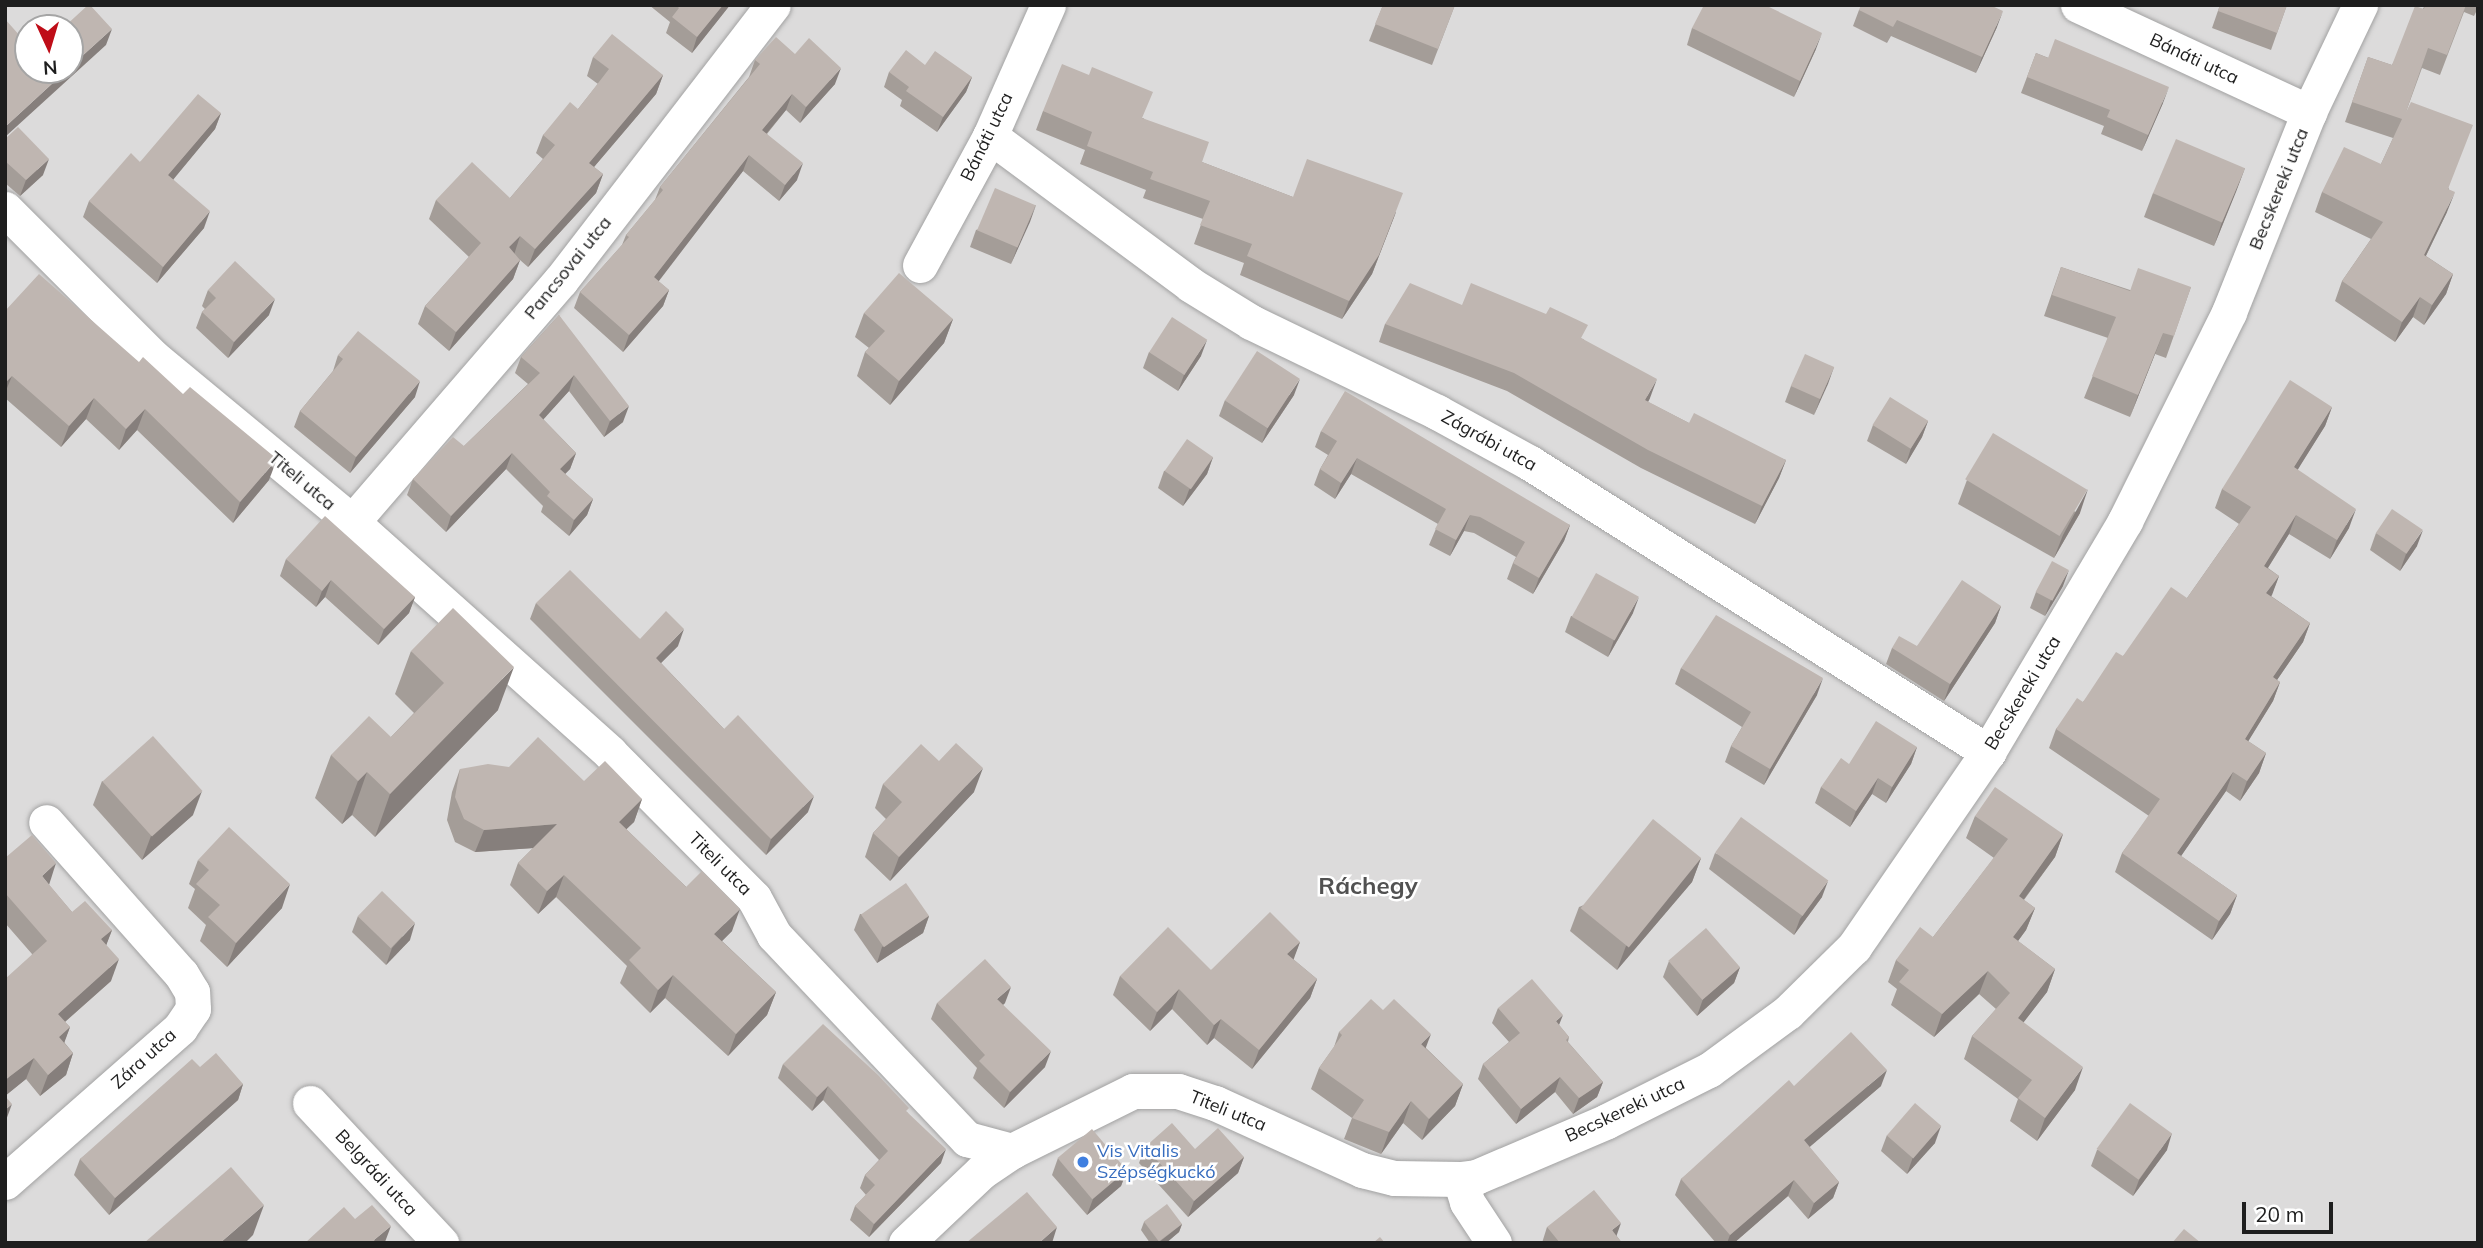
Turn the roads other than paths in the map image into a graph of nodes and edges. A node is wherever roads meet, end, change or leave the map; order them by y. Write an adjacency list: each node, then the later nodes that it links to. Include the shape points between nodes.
1 (1048, 5): 6 (street, Bánáti utca)
2 (2078, 5): 5 (street, Bánáti utca)
3 (2360, 5): 5 (street, Becskereki utca)
4 (770, 6): 9 (street, Pancsovai utca, via 561,280)
5 (2309, 112): 10 (street, Becskereki utca, via 2229,312 2183,410 2125,521)
6 (990, 136): 8 (street, Bánáti utca); 10 (street, Zágrábi utca, via 1191,285 1241,316 1530,463)
7 (5, 209): 9 (street, Titeli utca, via 154,358)
8 (920, 265)
9 (352, 522): 13 (street, Titeli utca, via 610,753 754,898 774,935 967,1139)
10 (1988, 752): 14 (street, Becskereki utca, via 1854,947 1788,1012 1709,1070 1607,1121 1476,1177)
11 (46, 822): 15 (street, Zára utca, via 181,974 191,992 193,1009 180,1028)
12 (310, 1103): 16 (street, Belgrádi utca)
13 (1012, 1151): 14 (street, Titeli utca, via 1133,1091 1178,1091 1215,1103 1362,1170 1394,1178); 17 (street, via 981,1172)
14 (1460, 1179): 18 (street, via 1467,1202)
15 (5, 1182)
16 (441, 1243)
17 (906, 1243)
18 (1494, 1243)

